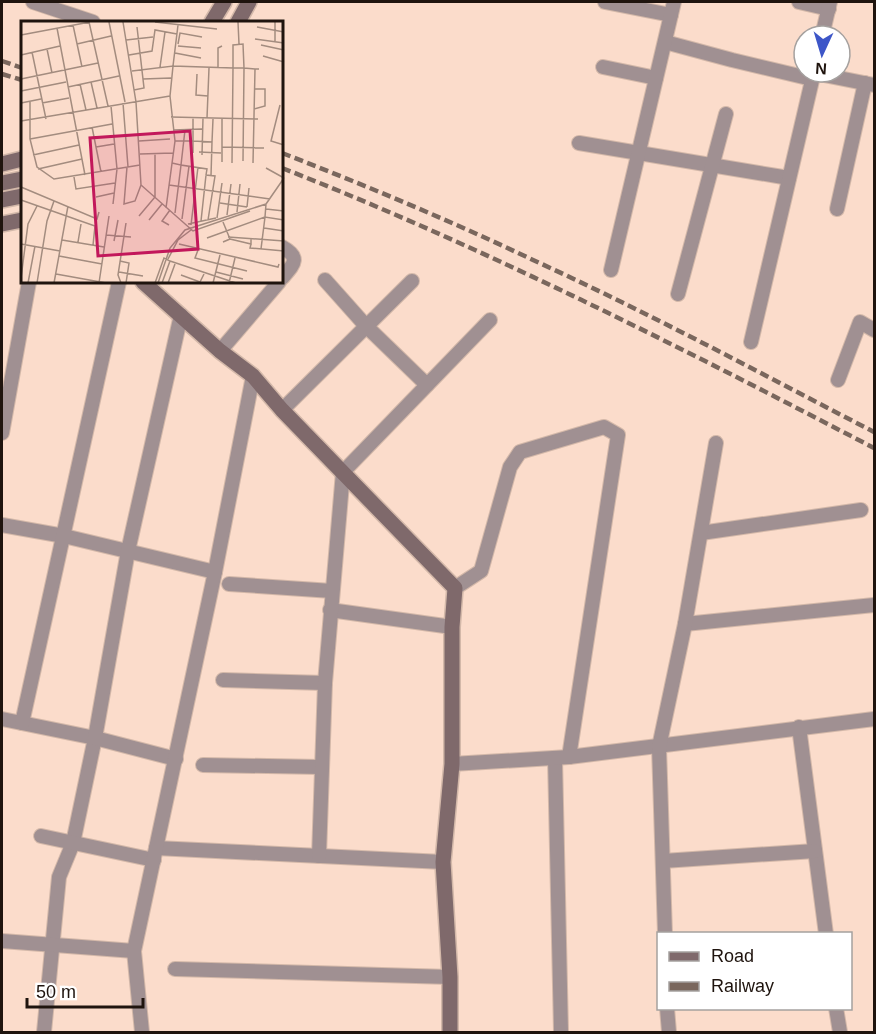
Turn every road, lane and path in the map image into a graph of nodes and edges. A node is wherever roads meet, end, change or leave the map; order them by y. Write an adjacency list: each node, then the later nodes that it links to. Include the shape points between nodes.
1 (33, 2): 8 (street)
2 (224, 2): 9 (street)
3 (249, 2): 10 (street)
4 (605, 2): 7 (street)
5 (799, 2): 6 (street)
6 (830, 5): 11 (street)
7 (672, 8): 12 (street)
8 (90, 21)
9 (213, 21)
10 (239, 21)
11 (825, 24)
12 (664, 42): 14 (street); 15 (street)
13 (603, 67): 15 (street)
14 (792, 71)
15 (656, 78): 21 (street)
16 (852, 81): 18 (street)
17 (811, 84): 25 (street)
18 (870, 84): 30 (street)
19 (726, 114): 24 (street)
20 (579, 143): 21 (street)
21 (640, 153): 24 (street); 34 (street)
22 (21, 159): 23 (street)
23 (2, 164)
24 (713, 165): 25 (street); 42 (street)
25 (789, 178): 47 (street)
26 (21, 179): 27 (street)
27 (2, 183)
28 (21, 196): 29 (street)
29 (2, 200)
30 (837, 209)
31 (21, 220): 32 (street)
32 (2, 224)
33 (284, 248): 35 (street, via 294,259)
34 (611, 270)
35 (284, 276)
36 (325, 280): 45 (street)
37 (412, 281): 45 (street)
38 (29, 284): 53 (street)
39 (119, 284): 59 (street)
40 (145, 284): 43 (street)
41 (277, 284): 48 (street)
42 (678, 294)
43 (181, 315): 48 (street); 60 (street)
44 (490, 320): 51 (street)
45 (366, 326): 51 (street); 52 (street)
46 (874, 330): 50 (street, via 860,322)
47 (751, 342)
48 (220, 351): 49 (street)
49 (253, 376): 52 (street); 61 (street)
50 (838, 380)
51 (427, 385): 55 (street)
52 (282, 410): 55 (street)
53 (2, 433)
54 (717, 443): 58 (street)
55 (343, 472): 63 (street); 64 (street)
56 (861, 510): 58 (street)
57 (2, 525): 59 (street)
58 (701, 533): 67 (street)
59 (64, 536): 60 (street); 73 (street)
60 (128, 551): 61 (street); 75 (street)
61 (214, 572): 78 (street)
62 (229, 584): 64 (street)
63 (455, 588): 68 (street); 77 (street, via 481,571 510,466 520,452 604,427 618,435)
64 (332, 591): 66 (street)
65 (874, 605): 67 (street)
66 (330, 610): 68 (street); 70 (street)
67 (685, 624): 76 (street)
68 (452, 627): 79 (street)
69 (223, 680): 70 (street)
70 (325, 683): 81 (street)
71 (2, 719): 73 (street)
72 (874, 719): 74 (street)
73 (22, 723): 75 (street)
74 (799, 727): 76 (street); 84 (street)
75 (95, 738): 78 (street); 83 (street)
76 (659, 747): 77 (street); 87 (street)
77 (562, 757): 79 (street); 101 (street)
78 (176, 759): 85 (street)
79 (452, 764): 88 (street)
80 (203, 765): 81 (street)
81 (321, 767): 86 (street)
82 (41, 836): 83 (street)
83 (74, 843): 85 (street); 92 (street, via 59,877)
84 (815, 851): 87 (street); 90 (street)
85 (155, 854): 86 (street); 93 (street)
86 (319, 856): 88 (street)
87 (663, 861): 89 (street)
88 (443, 862): 95 (street)
89 (664, 932)
90 (826, 932)
91 (2, 941): 92 (street)
92 (51, 945): 93 (street); 98 (street)
93 (134, 951): 99 (street)
94 (175, 969): 95 (street)
95 (450, 977): 100 (street)
96 (667, 1010): 102 (street)
97 (836, 1010): 103 (street)
98 (44, 1032)
99 (142, 1032)
100 (450, 1032)
101 (561, 1032)
102 (669, 1032)
103 (840, 1032)

